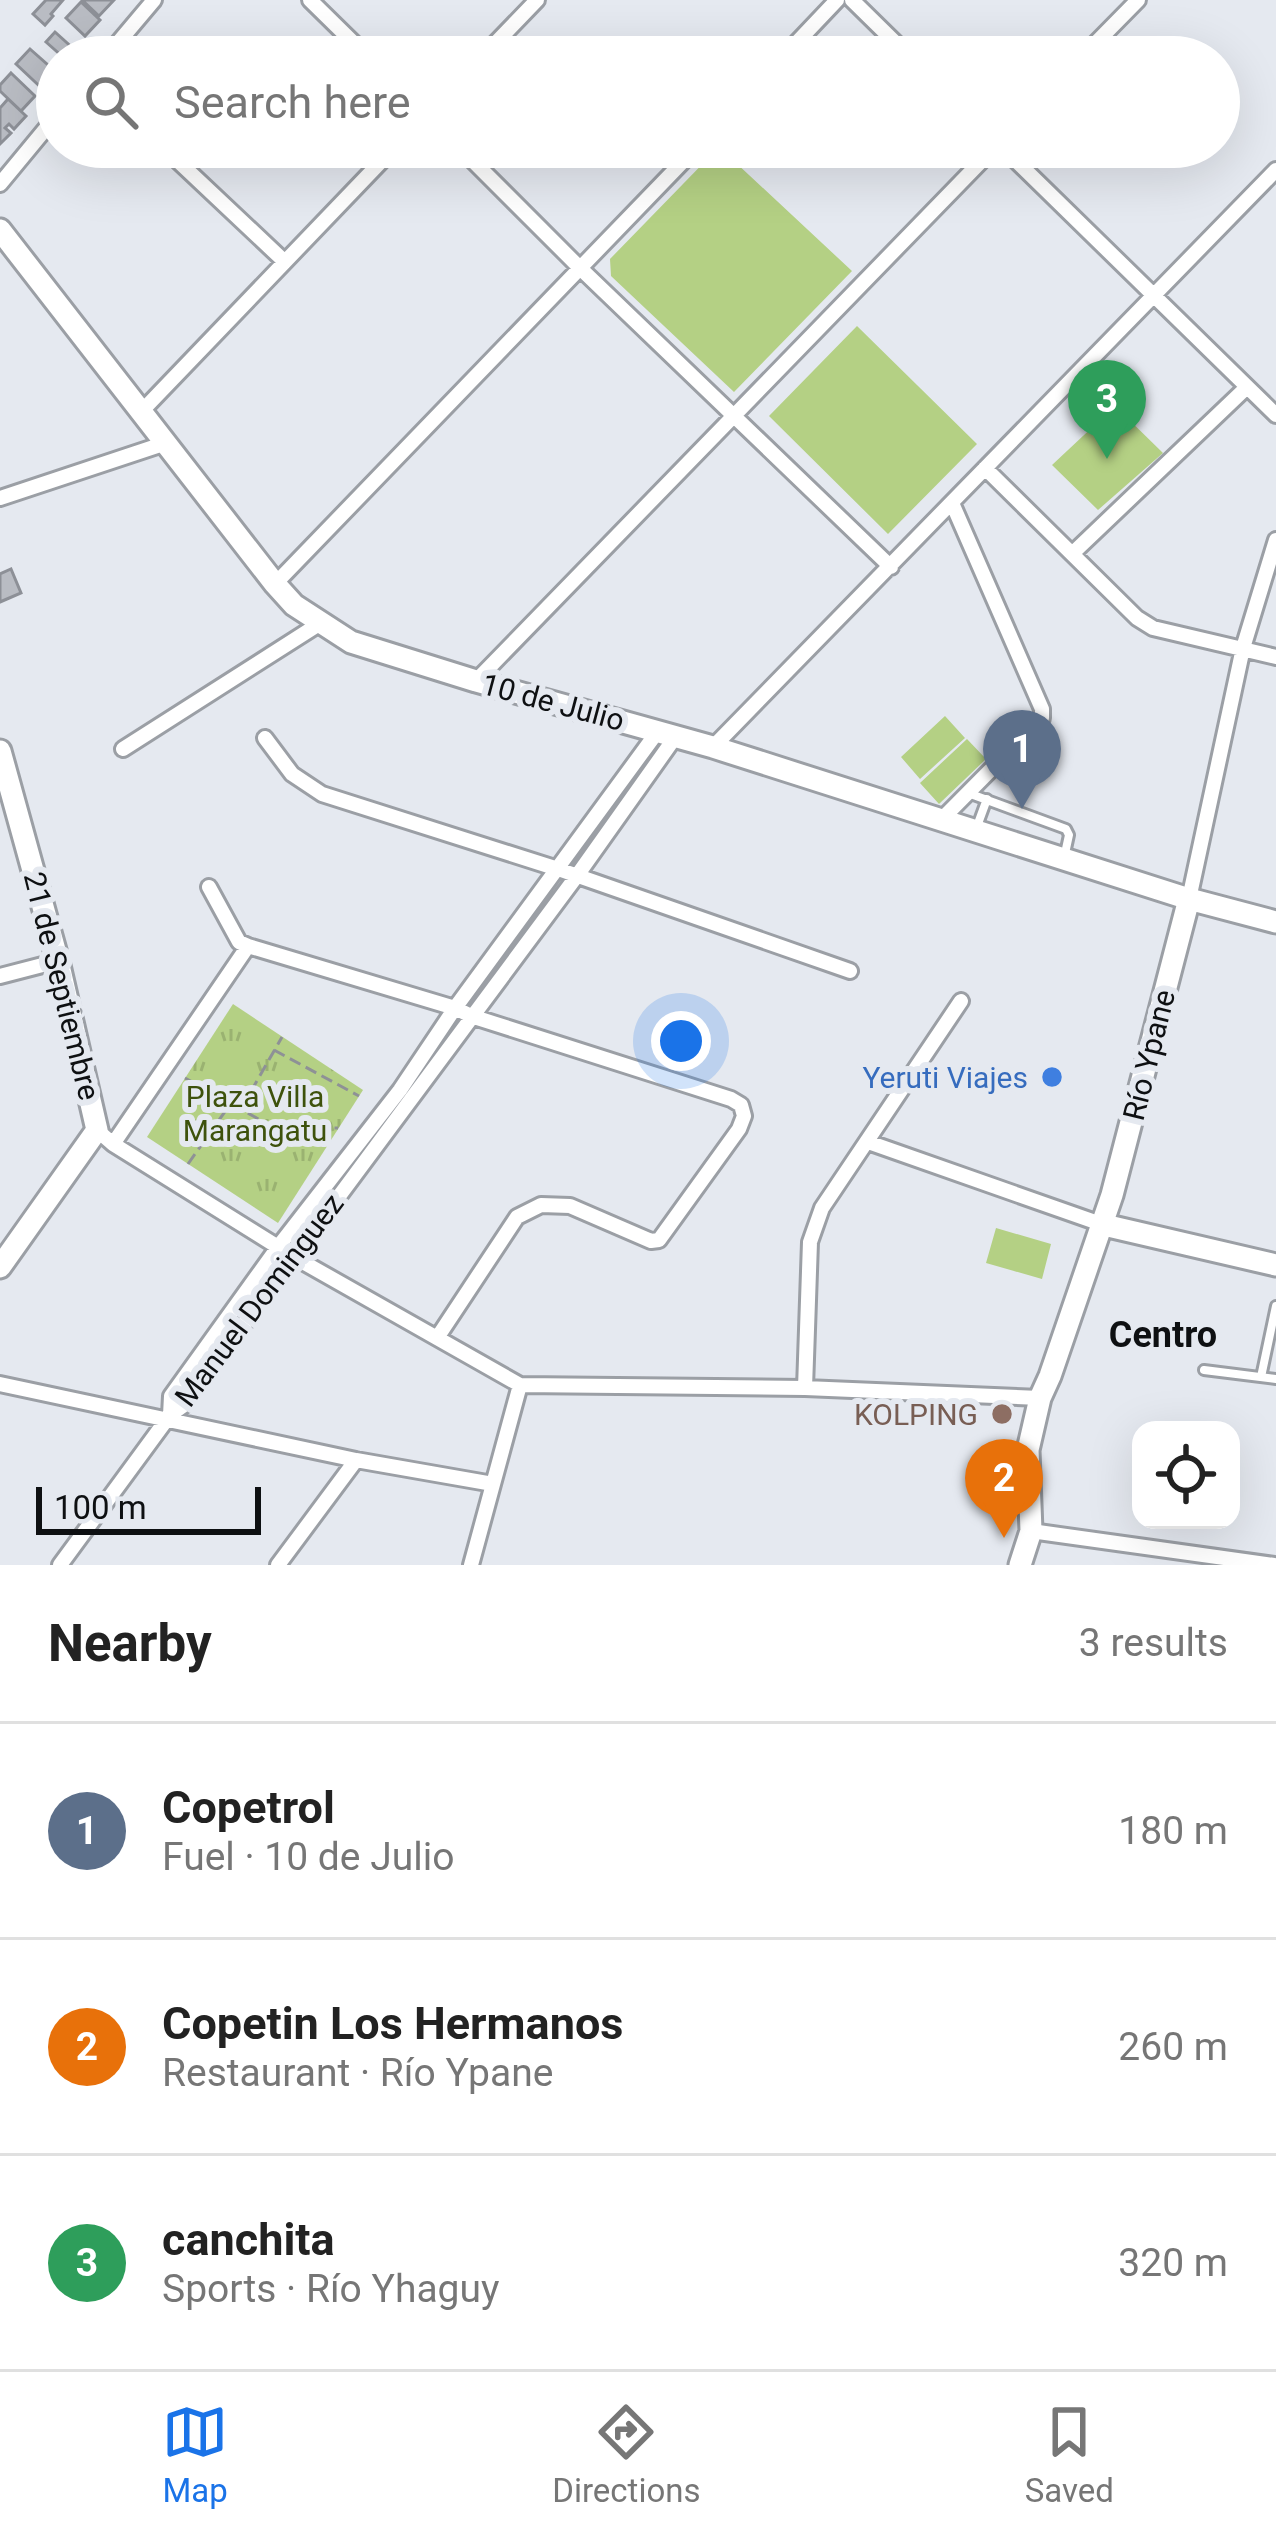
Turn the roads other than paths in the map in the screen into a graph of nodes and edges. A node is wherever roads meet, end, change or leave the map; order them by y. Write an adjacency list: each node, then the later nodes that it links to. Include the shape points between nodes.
1 (154, 0): 7 (street)
2 (310, 0): 8 (street)
3 (537, 0): 9 (street)
4 (837, 0): 10 (street)
5 (851, 0): 11 (street)
6 (1138, 0): 12 (street)
7 (124, 36)
8 (347, 36)
9 (502, 36)
10 (803, 36)
11 (888, 36)
12 (1103, 36)
13 (36, 141): 21 (street)
14 (185, 168): 23 (street)
15 (375, 168): 23 (street)
16 (480, 168): 24 (street)
17 (677, 168): 24 (street)
18 (977, 168): 28 (street)
19 (1020, 168): 25 (street)
20 (1276, 170): 25 (street)
21 (0, 184)
22 (0, 230): 27 (main road, 10 de Julio)
23 (284, 261): 27 (street)
24 (580, 268): 28 (street); 37 (street)
25 (1154, 296): 26 (street); 31 (street)
26 (1247, 387): 29 (street); 35 (street)
27 (141, 412): 30 (main road, 10 de Julio)
28 (734, 414): 36 (street); 41 (street)
29 (1276, 415)
30 (166, 443): 32 (street); 37 (main road, 10 de Julio)
31 (985, 468): 33 (street); 35 (street)
32 (0, 498)
33 (952, 503): 36 (street); 47 (street, via 1042,709)
34 (1276, 540): 39 (street, Río Ypane)
35 (1074, 552): 39 (street, via 1153,628)
36 (891, 567): 44 (street)
37 (275, 584): 38 (main road, 10 de Julio)
38 (320, 624): 41 (main road, 10 de Julio, via 351,642); 45 (street)
39 (1243, 648): 40 (street); 55 (street, Río Ypane)
40 (1276, 657)
41 (476, 682): 42 (main road, 10 de Julio)
42 (667, 734): 44 (main road, 10 de Julio); 52 (street, Manuel Dominguez); 53 (street, Manuel Dominguez)
43 (265, 738): 52 (street, via 292,774 322,794)
44 (713, 747): 49 (main road, 10 de Julio)
45 (123, 749)
46 (0, 751): 58 (main road, 21 de Septiembre)
47 (968, 793): 48 (lane); 49 (street)
48 (987, 799): 50 (lane); 51 (lane, via 1066,829)
49 (941, 820): 50 (main road, 10 de Julio)
50 (976, 830): 51 (main road, 10 de Julio)
51 (1064, 860): 55 (main road, 10 de Julio)
52 (558, 869): 53 (street); 62 (street, Manuel Dominguez)
53 (576, 877): 59 (street); 63 (street, Manuel Dominguez)
54 (209, 887): 57 (street, via 238,942)
55 (1189, 899): 56 (main road, 10 de Julio); 66 (main road, Río Ypane)
56 (1276, 922)
57 (248, 946): 62 (street); 64 (street, 21 de Septiembre)
58 (58, 961): 60 (street); 64 (main road, 21 de Septiembre)
59 (850, 971)
60 (0, 976)
61 (961, 1001): 65 (street)
62 (455, 1008): 63 (street); 67 (street, Manuel Dominguez)
63 (471, 1016): 68 (street, Manuel Dominguez); 72 (street, via 731,1099 744,1116 659,1240 571,1206 541,1205 517,1217)
64 (105, 1137): 67 (street); 70 (main road, 21 de Septiembre)
65 (868, 1142): 66 (street); 78 (street, via 822,1208 810,1242)
66 (1104, 1225): 69 (main road); 79 (main road, Río Ypane)
67 (278, 1247): 68 (street); 80 (street, Manuel Dominguez, via 171,1396)
68 (294, 1257): 72 (street); 80 (street, Manuel Dominguez)
69 (1276, 1265)
70 (0, 1267)
71 (1276, 1306): 74 (lane)
72 (437, 1338): 77 (street)
73 (1204, 1370): 74 (lane)
74 (1261, 1377): 75 (lane)
75 (1276, 1379)
76 (0, 1384): 80 (street)
77 (520, 1385): 78 (street); 82 (street)
78 (805, 1388): 79 (street)
79 (1040, 1398): 83 (main road, Río Ypane, via 1028,1450)
80 (169, 1418): 81 (street); 84 (street)
81 (356, 1460): 82 (street); 85 (street)
82 (493, 1484): 86 (street)
83 (1031, 1531): 87 (main road, Río Ypane); 88 (street)
84 (60, 1565)
85 (278, 1565)
86 (471, 1565)
87 (1020, 1565)
88 (1274, 1565)

